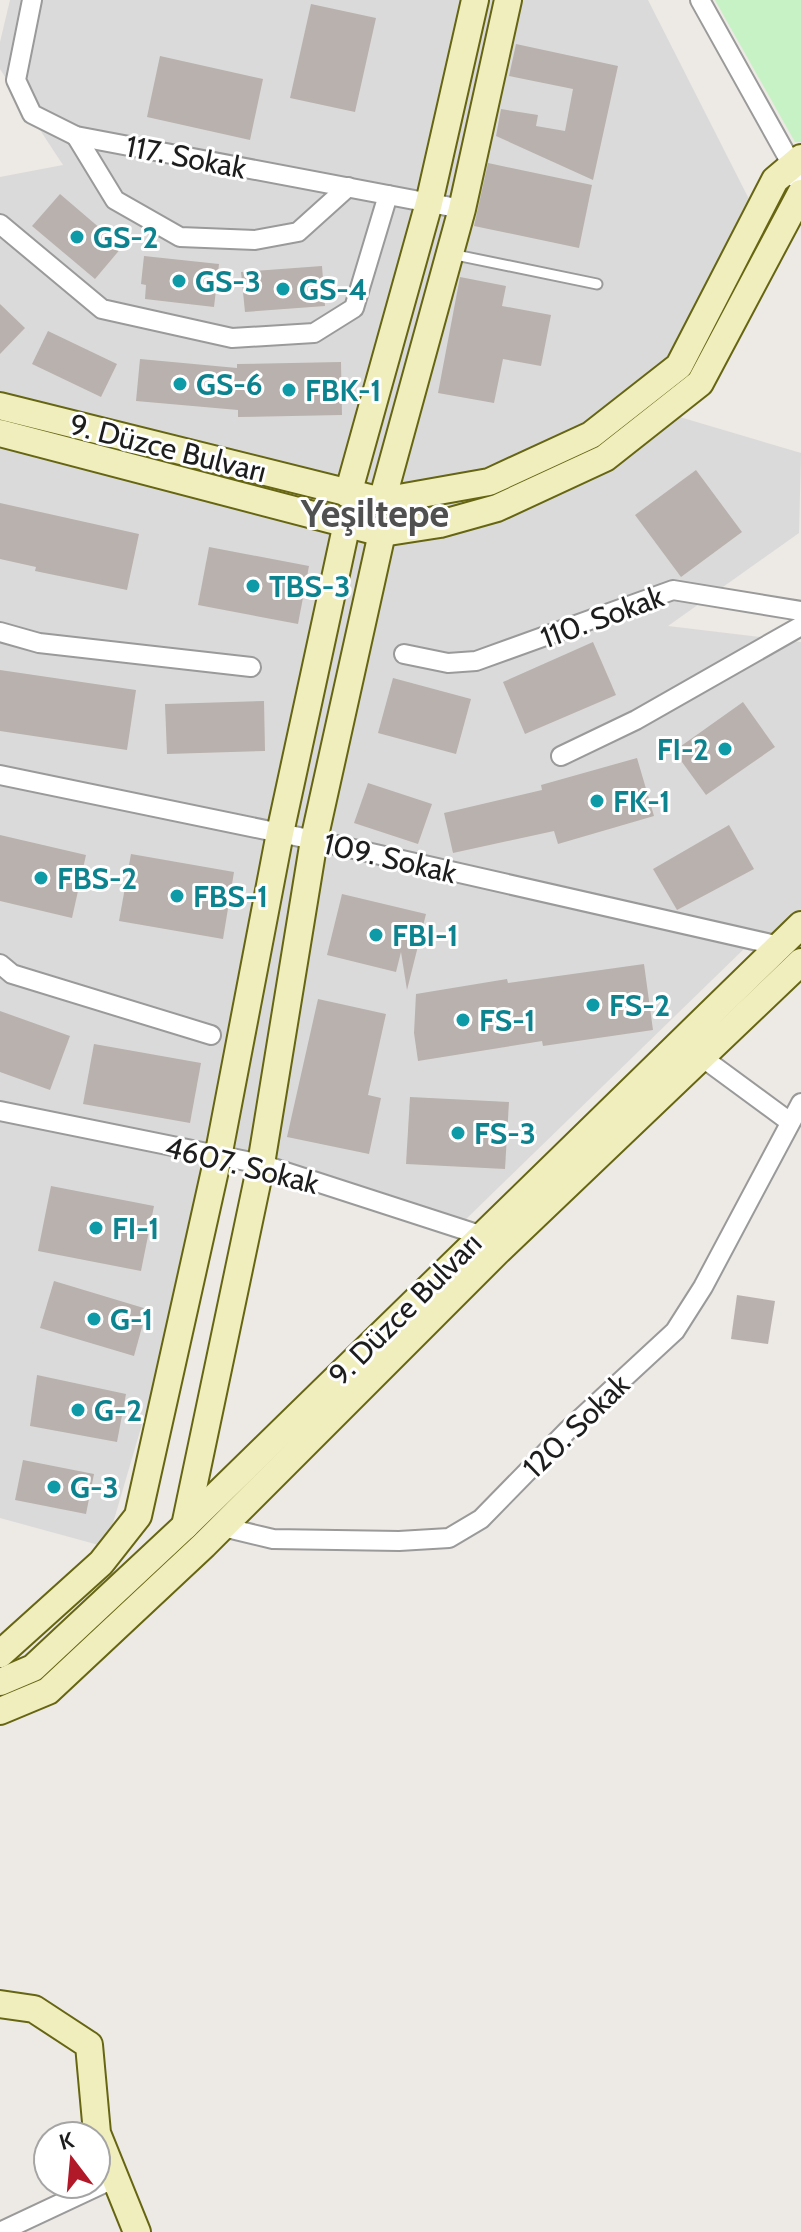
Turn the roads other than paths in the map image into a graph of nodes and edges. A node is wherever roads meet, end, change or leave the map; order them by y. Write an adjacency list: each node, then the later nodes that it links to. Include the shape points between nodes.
1 (32, 0): 5 (street, 117. Sokak, via 16,80 32,114)
2 (475, 0): 10 (main road)
3 (508, 0): 11 (main road)
4 (700, 0): 6 (street)
5 (76, 136): 7 (street, 117. Sokak); 7 (street, via 115,200 180,237 255,240 298,232)
6 (797, 161): 9 (street); 18 (main road, 9. Düzce Bulvarı, via 775,180 679,366 591,435 489,482)
7 (348, 187): 8 (street, 117. Sokak)
8 (388, 195): 10 (street, 117. Sokak); 12 (street, via 354,308 314,333 232,338 102,309)
9 (799, 195): 20 (main road, 9. Düzce Bulvarı, via 700,383 605,458 497,508)
10 (429, 203): 11 (street, 117. Sokak); 17 (main road)
11 (462, 209): 13 (main road)
12 (0, 224)
13 (449, 253): 14 (lane); 18 (main road)
14 (597, 284)
15 (0, 406): 17 (main road, 9. Düzce Bulvarı)
16 (0, 433): 19 (main road, 9. Düzce Bulvarı)
17 (348, 494): 18 (main road, 9. Düzce Bulvarı)
18 (382, 501)
19 (347, 523): 20 (main road, 9. Düzce Bulvarı); 28 (main road)
20 (382, 533): 29 (main road)
21 (801, 611): 24 (street, 110. Sokak, via 673,590 476,661 448,663)
22 (801, 626): 26 (street, via 636,720)
23 (0, 632): 25 (street, via 39,643)
24 (404, 654)
25 (251, 667)
26 (561, 756)
27 (0, 775): 28 (street, 109. Sokak)
28 (280, 833): 29 (street, 109. Sokak); 39 (main road)
29 (314, 840): 31 (street, 109. Sokak); 40 (main road)
30 (801, 925): 31 (main road, 9. Düzce Bulvarı)
31 (780, 946): 41 (main road, 9. Düzce Bulvarı)
32 (801, 962): 35 (main road, 9. Düzce Bulvarı)
33 (0, 964): 34 (street, via 12,974)
34 (211, 1035)
35 (703, 1058): 38 (street); 43 (main road, 9. Düzce Bulvarı, via 497,1252)
36 (801, 1103): 38 (street, 120. Sokak)
37 (0, 1111): 39 (street, 4607. Sokak)
38 (790, 1122): 43 (street, 120. Sokak, via 675,1331 481,1519 449,1538 399,1541 273,1539)
39 (218, 1157): 40 (street, 4607. Sokak); 44 (main road, via 138,1516 101,1563)
40 (261, 1164): 41 (street, 4607. Sokak); 42 (main road)
41 (480, 1235): 42 (main road, 9. Düzce Bulvarı)
42 (185, 1526): 45 (main road, 9. Düzce Bulvarı, via 33,1668)
43 (223, 1527): 46 (main road, 9. Düzce Bulvarı, via 48,1691)
44 (0, 1654)
45 (0, 1682)
46 (0, 1711)
47 (0, 2004): 48 (main road, via 34,2009 89,2045 97,2133)
48 (115, 2178): 49 (street); 50 (main road)
49 (0, 2232)
50 (137, 2232)

